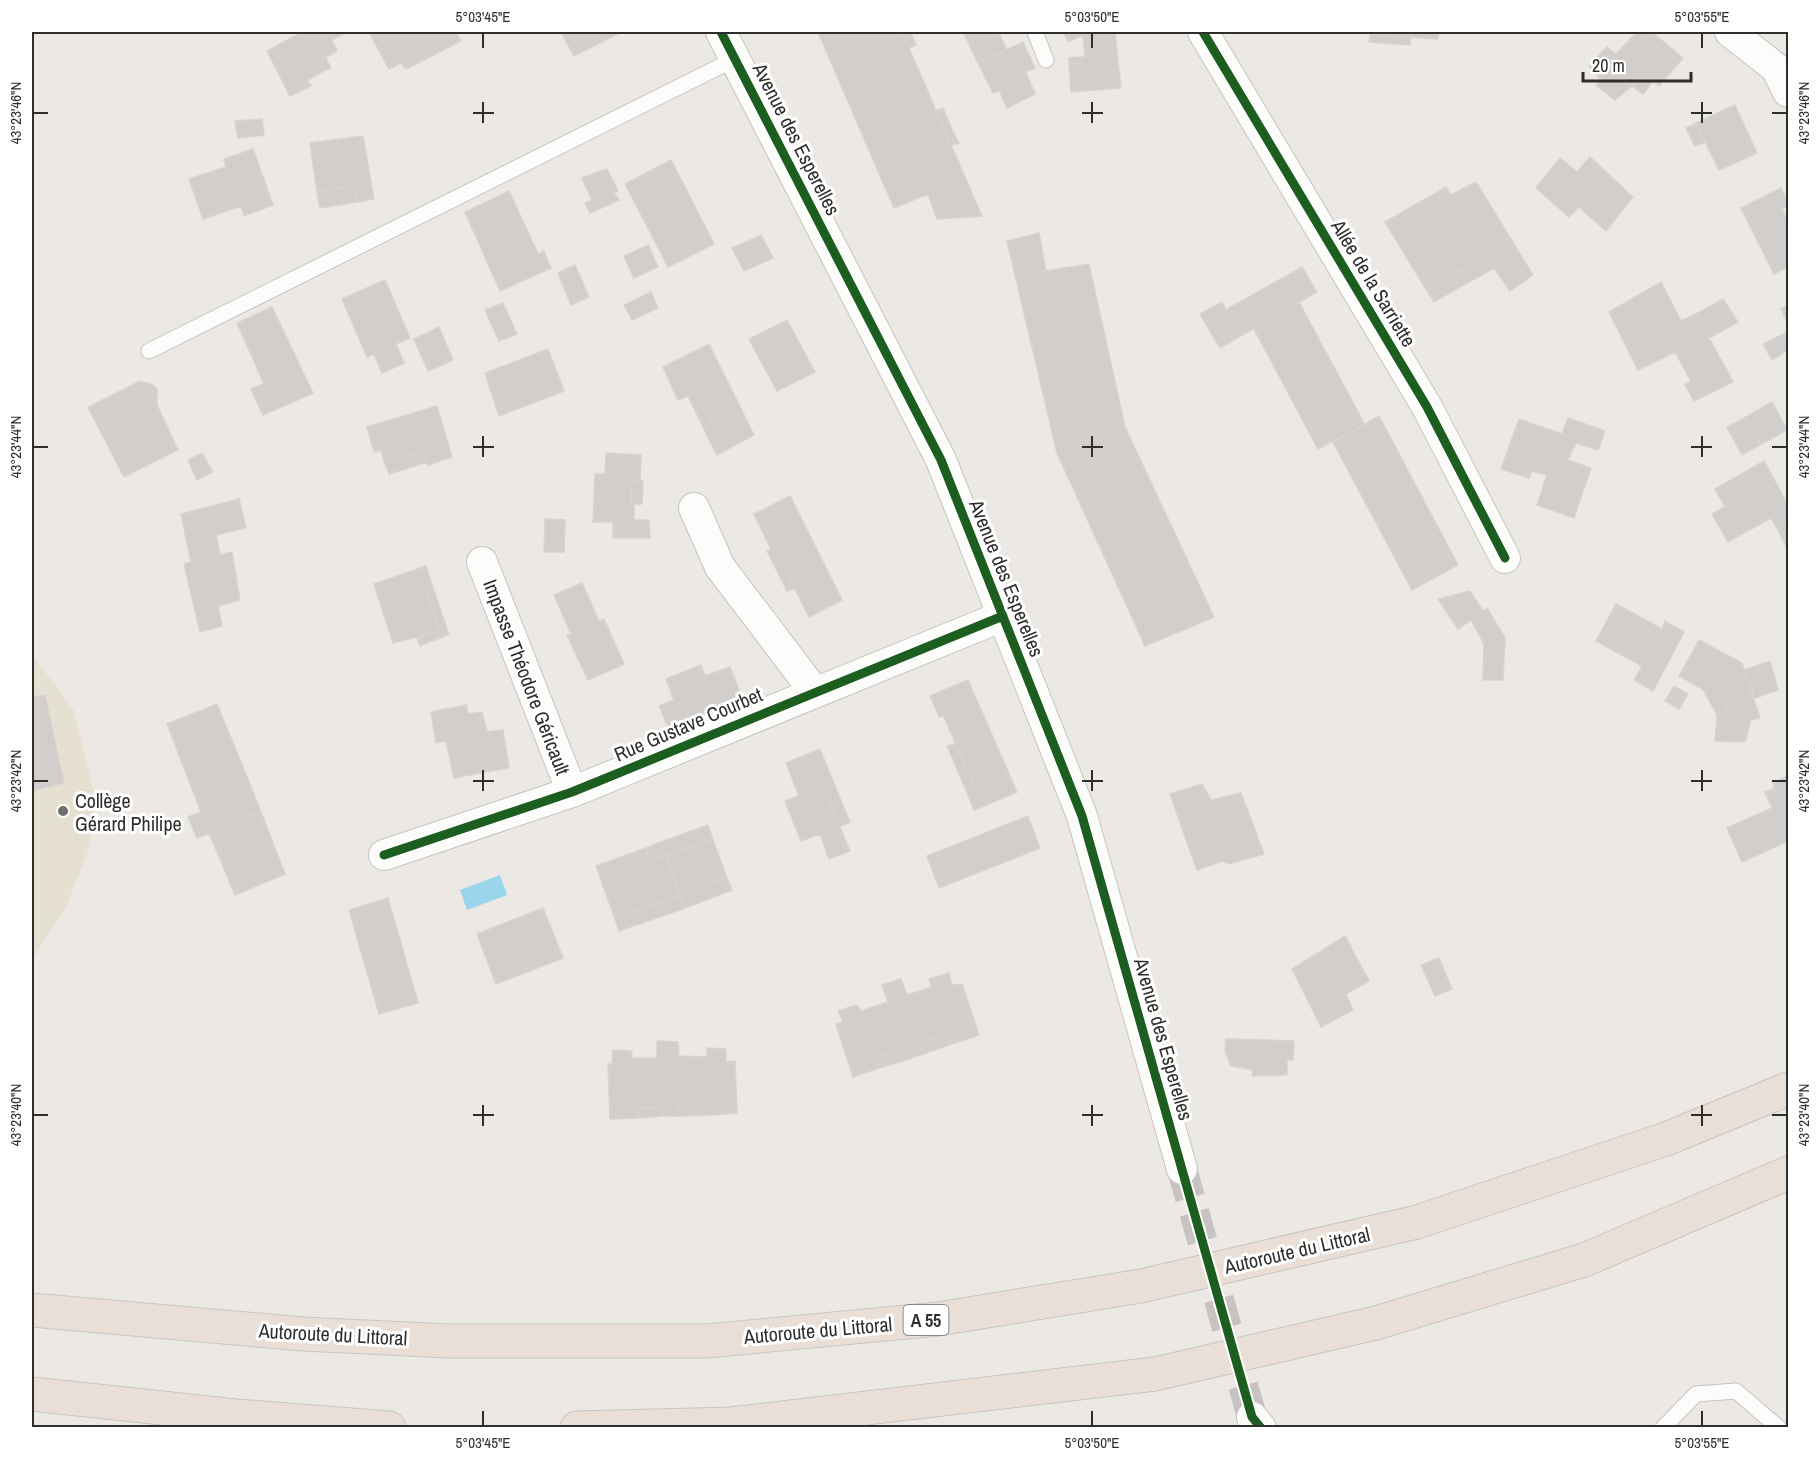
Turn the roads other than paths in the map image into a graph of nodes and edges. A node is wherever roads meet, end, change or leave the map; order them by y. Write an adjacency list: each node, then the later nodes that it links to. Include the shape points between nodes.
1 (721, 32): 5 (street, Avenue des Esperelles)
2 (1035, 32): 6 (lane)
3 (1203, 32): 10 (street, Allée de la Sarriette, via 1427,407)
4 (1733, 32): 7 (street, via 1776,68)
5 (735, 58): 8 (lane); 12 (street, Avenue des Esperelles, via 941,460)
6 (1046, 60)
7 (1788, 92)
8 (150, 351)
9 (694, 508): 13 (street, via 720,567)
10 (1505, 558)
11 (482, 562): 14 (street, Impasse Théodore Géricault)
12 (1003, 616): 13 (street, Rue Gustave Courbet); 17 (street, Avenue des Esperelles, via 1082,816)
13 (814, 691): 14 (street, Rue Gustave Courbet)
14 (572, 792): 15 (street, Rue Gustave Courbet)
15 (384, 855)
16 (1788, 1089): 19 (highway, Autoroute du Littoral / A 55, via 1666,1139 1418,1222 1141,1286 938,1319 707,1341 449,1341 303,1334)
17 (1182, 1169)
18 (1788, 1173): 22 (highway, via 1584,1260 1376,1323 1155,1374 731,1424)
19 (32, 1310)
20 (32, 1394): 21 (highway)
21 (389, 1428)
22 (577, 1428)
23 (1663, 1428): 24 (lane, via 1696,1394 1736,1391)
24 (1779, 1428)

